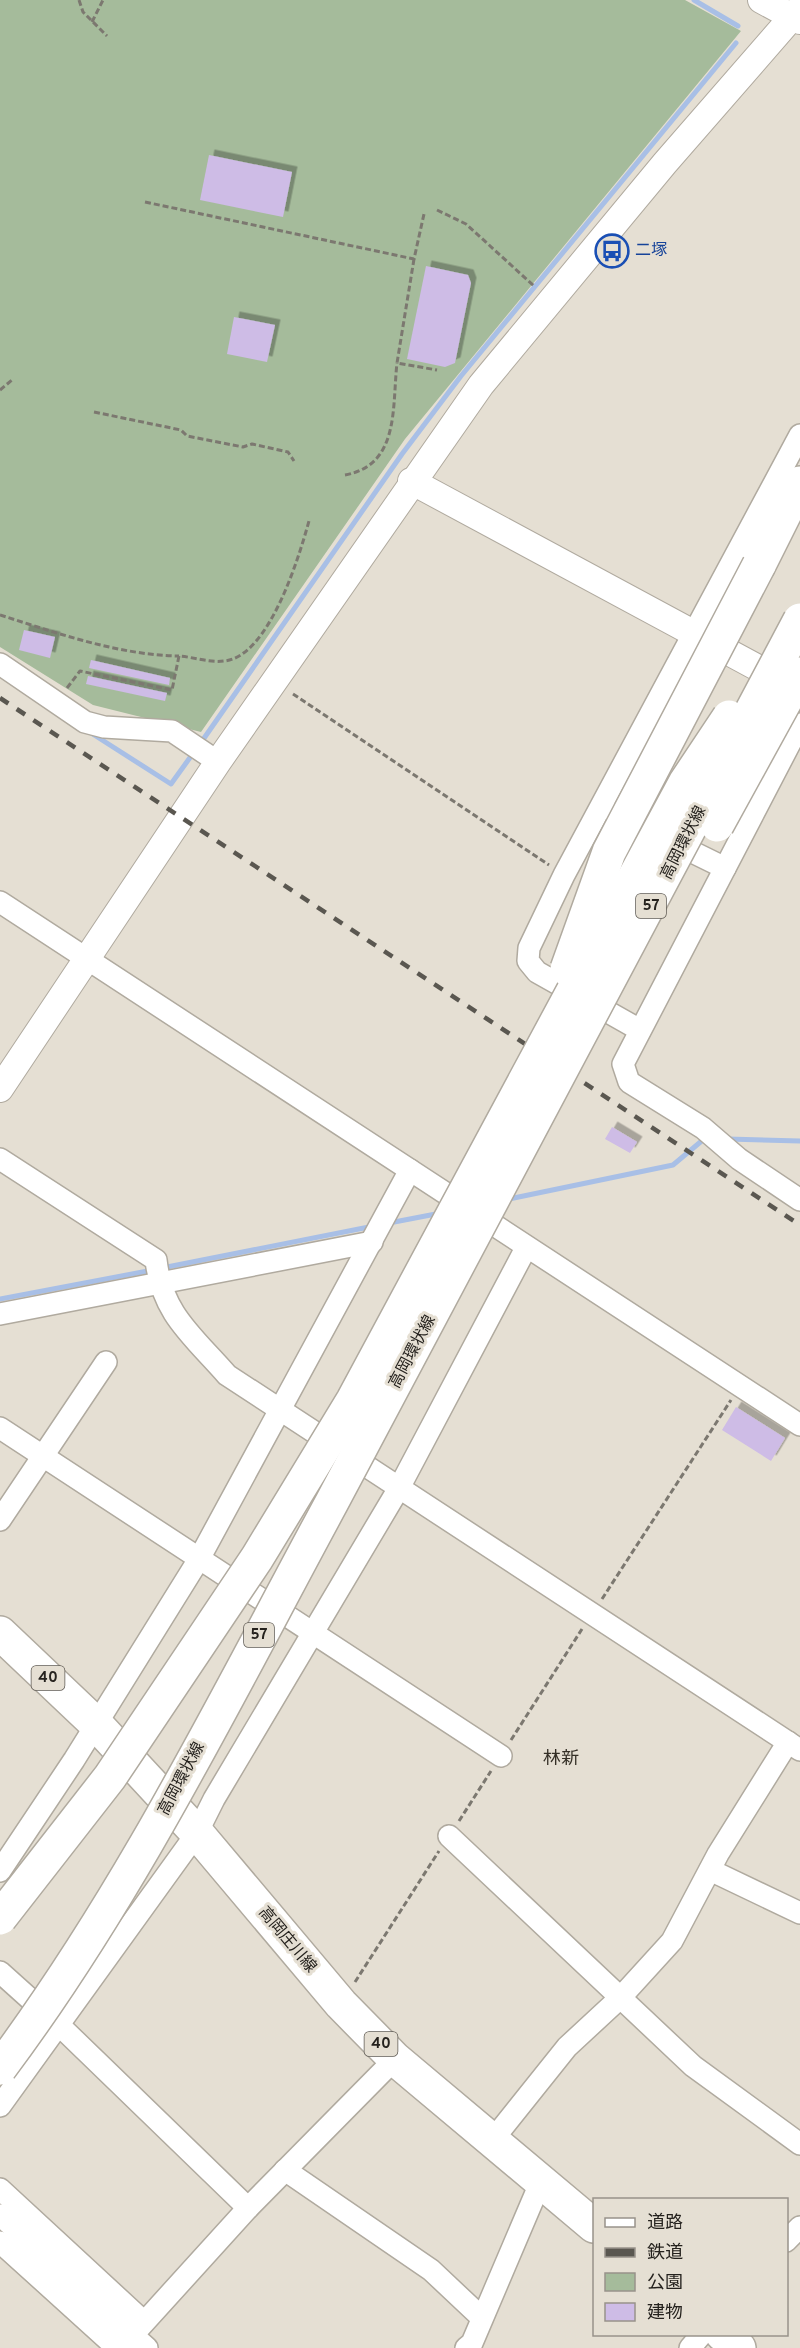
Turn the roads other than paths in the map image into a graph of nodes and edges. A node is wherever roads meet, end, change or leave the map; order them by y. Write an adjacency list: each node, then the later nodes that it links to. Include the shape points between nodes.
1 (761, 0): 2 (street)
2 (798, 16): 4 (street, via 665,163 550,300 481,385)
3 (800, 435): 8 (street)
4 (411, 482): 8 (street); 13 (street)
5 (800, 483): 19 (main road, 57, bridge, via 609,852)
6 (800, 613): 19 (main road, 高岡環状線 / 57, bridge, via 685,783)
7 (800, 620): 23 (main road, 高岡環状線 / 57, bridge)
8 (695, 635): 11 (street); 14 (street)
9 (0, 664): 13 (street, via 85,722 104,727 172,731)
10 (800, 674): 23 (main road, 57, bridge, via 681,890)
11 (800, 691)
12 (800, 724): 15 (street)
13 (218, 762): 17 (street)
14 (601, 807): 15 (street); 18 (street, via 529,948 528,961 537,972)
15 (724, 868): 18 (street)
16 (0, 902): 17 (street)
17 (87, 958): 20 (street); 22 (street)
18 (640, 1030): 24 (street, via 623,1064 629,1082 703,1128 739,1159)
19 (531, 1070): 47 (main road, 高岡環状線 / 57, bridge, via 353,1400 258,1558 110,1777)
20 (0, 1089)
21 (0, 1159): 27 (street)
22 (410, 1170): 25 (street); 26 (street)
23 (500, 1190): 52 (main road, 高岡環状線 / 57, bridge, via 163,1815 38,2018)
24 (800, 1200)
25 (372, 1242): 27 (street); 30 (street)
26 (526, 1248): 31 (street); 34 (street)
27 (158, 1273): 28 (street); 30 (street, via 169,1308 226,1375)
28 (0, 1314)
29 (106, 1362): 33 (street)
30 (282, 1411): 34 (street); 36 (street)
31 (800, 1425)
32 (0, 1428): 33 (street)
33 (45, 1457): 35 (street); 36 (street)
34 (399, 1488): 38 (street); 40 (street)
35 (0, 1520)
36 (199, 1559): 38 (street); 39 (street)
37 (0, 1633): 39 (main road, 高岡庄川線 / 40)
38 (313, 1633): 41 (street); 42 (street)
39 (96, 1724): 42 (main road, 高岡庄川線 / 40); 45 (street)
40 (794, 1746): 44 (street)
41 (501, 1756)
42 (197, 1833): 50 (street); 51 (main road, 高岡庄川線 / 40, via 341,2004)
43 (449, 1836): 49 (street)
44 (710, 1870): 46 (street); 49 (street, via 672,1941)
45 (0, 1871)
46 (800, 1914)
47 (0, 1918)
48 (0, 1972): 50 (street)
49 (621, 1997): 54 (street, via 567,2047); 55 (street, via 693,2067)
50 (59, 2025): 53 (street); 59 (street)
51 (395, 2059): 54 (main road, 高岡庄川線 / 40); 56 (street)
52 (0, 2068)
53 (0, 2106)
54 (491, 2142): 57 (main road, 高岡庄川線 / 40)
55 (800, 2144)
56 (285, 2170): 59 (street); 65 (street, via 431,2270)
57 (541, 2181): 61 (main road, 高岡庄川線 / 40); 65 (street)
58 (0, 2189): 68 (street)
59 (248, 2208): 68 (street)
60 (0, 2215): 68 (street)
61 (593, 2225)
62 (800, 2226): 63 (street)
63 (788, 2239)
64 (0, 2242): 68 (street)
65 (482, 2318): 69 (street)
66 (700, 2336): 70 (street)
67 (724, 2336): 71 (main road)
68 (132, 2340)
69 (466, 2348)
70 (690, 2348)
71 (739, 2348)

